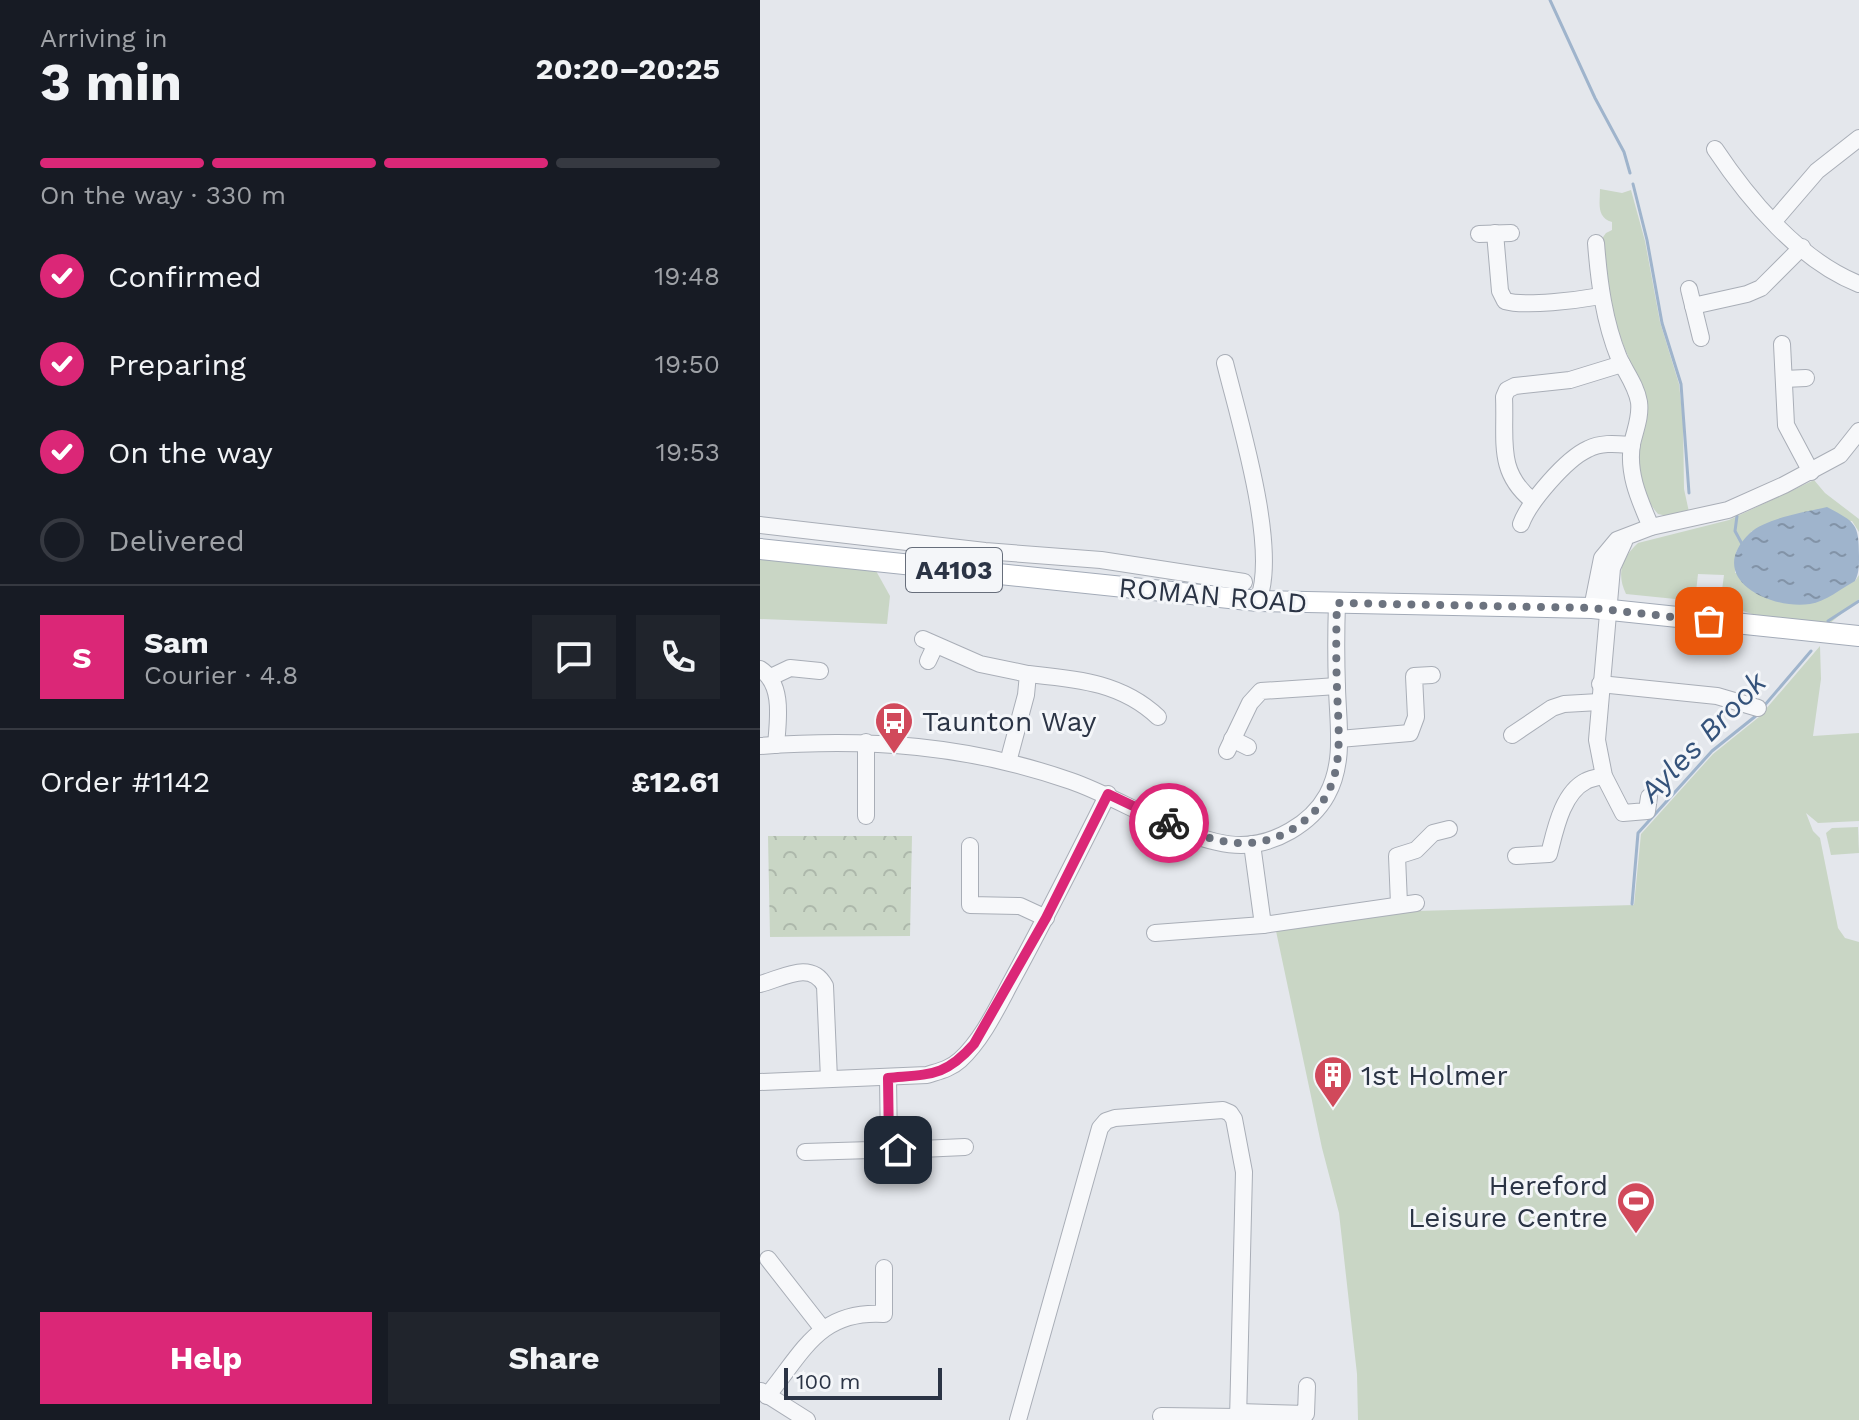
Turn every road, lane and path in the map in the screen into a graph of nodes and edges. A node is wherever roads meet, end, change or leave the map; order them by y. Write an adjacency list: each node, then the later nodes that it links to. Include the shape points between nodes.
1 (1859, 138): 3 (street, via 1817,171)
2 (1715, 149): 3 (street, via 1745,193)
3 (1774, 221): 6 (street)
4 (1495, 233): 8 (street, via 1505,301)
5 (1596, 243): 8 (street)
6 (1802, 247): 7 (street, via 1839,276); 9 (street, via 1761,288 1691,297)
7 (1859, 284)
8 (1601, 296): 12 (street)
9 (1701, 338)
10 (1782, 344): 14 (street)
11 (1225, 363): 26 (street, via 1259,512 1264,581)
12 (1622, 364): 16 (street, via 1639,400); 18 (street, via 1570,380 1507,390 1506,462 1515,486)
13 (1806, 378): 14 (street)
14 (1784, 379): 17 (street, via 1786,425)
15 (1859, 431): 17 (street, via 1840,455)
16 (1632, 445): 18 (street, via 1585,449); 21 (street, via 1633,476)
17 (1811, 472): 21 (street, via 1728,510)
18 (1533, 501): 19 (street)
19 (1521, 524)
20 (760, 525): 23 (street, ROMAN ROAD)
21 (1651, 527): 28 (street, via 1625,538)
22 (760, 549): 25 (main road, ROMAN ROAD / A4103)
23 (1079, 558): 24 (street, ROMAN ROAD); 25 (street)
24 (1244, 582)
25 (1076, 583): 26 (main road, ROMAN ROAD / A4103)
26 (1258, 601): 27 (main road, ROMAN ROAD / A4103)
27 (1337, 603): 28 (main road, ROMAN ROAD / A4103); 36 (street)
28 (1601, 609): 29 (main road, ROMAN ROAD / A4103); 35 (street)
29 (1859, 636)
30 (929, 649): 33 (street)
31 (820, 671): 32 (street, via 790,668)
32 (765, 673): 43 (street, via 777,709)
33 (1028, 674): 39 (street, via 1094,681 1141,702); 45 (street)
34 (1432, 675): 41 (street, via 1414,676 1416,717 1410,733)
35 (1600, 684): 37 (street); 38 (street, via 1717,696)
36 (1337, 686): 41 (street); 44 (street, via 1261,691 1229,745)
37 (1599, 702): 40 (street, via 1552,708); 46 (street, via 1597,740)
38 (1758, 708)
39 (1158, 717)
40 (1512, 735)
41 (1339, 739): 51 (street, via 1337,772 1317,810 1282,835)
42 (866, 742): 43 (street); 45 (street); 49 (street)
43 (768, 745)
44 (1248, 747)
45 (1008, 762): 47 (street)
46 (1604, 776): 48 (street, via 1623,813 1647,811); 53 (street, via 1584,781 1569,797 1549,854)
47 (1108, 794): 51 (street, via 1207,839); 54 (street)
48 (1649, 797)
49 (866, 816)
50 (1449, 829): 55 (street, via 1397,856 1407,904)
51 (1252, 844): 55 (street)
52 (970, 846): 54 (street, via 970,905 1020,906)
53 (1516, 856)
54 (1046, 918): 58 (street, via 960,1060 927,1075)
55 (1263, 925): 56 (street)
56 (1155, 933)
57 (760, 984): 59 (street, via 802,972 821,978)
58 (888, 1078): 59 (street); 61 (street)
59 (829, 1079): 60 (street)
60 (760, 1082)
61 (889, 1145): 62 (street, via 898,1150); 63 (street)
62 (965, 1147)
63 (805, 1152)
64 (768, 1259): 66 (street)
65 (884, 1268): 66 (street, via 884,1314 854,1314)
66 (822, 1328): 68 (street)
67 (1307, 1386): 70 (street, via 1306,1414)
68 (764, 1393): 71 (street)
69 (1161, 1416): 70 (street)
70 (1238, 1417): 72 (street, via 1244,1172 1234,1119 1223,1110 1115,1118 1100,1128)
71 (806, 1420)
72 (1018, 1420)

